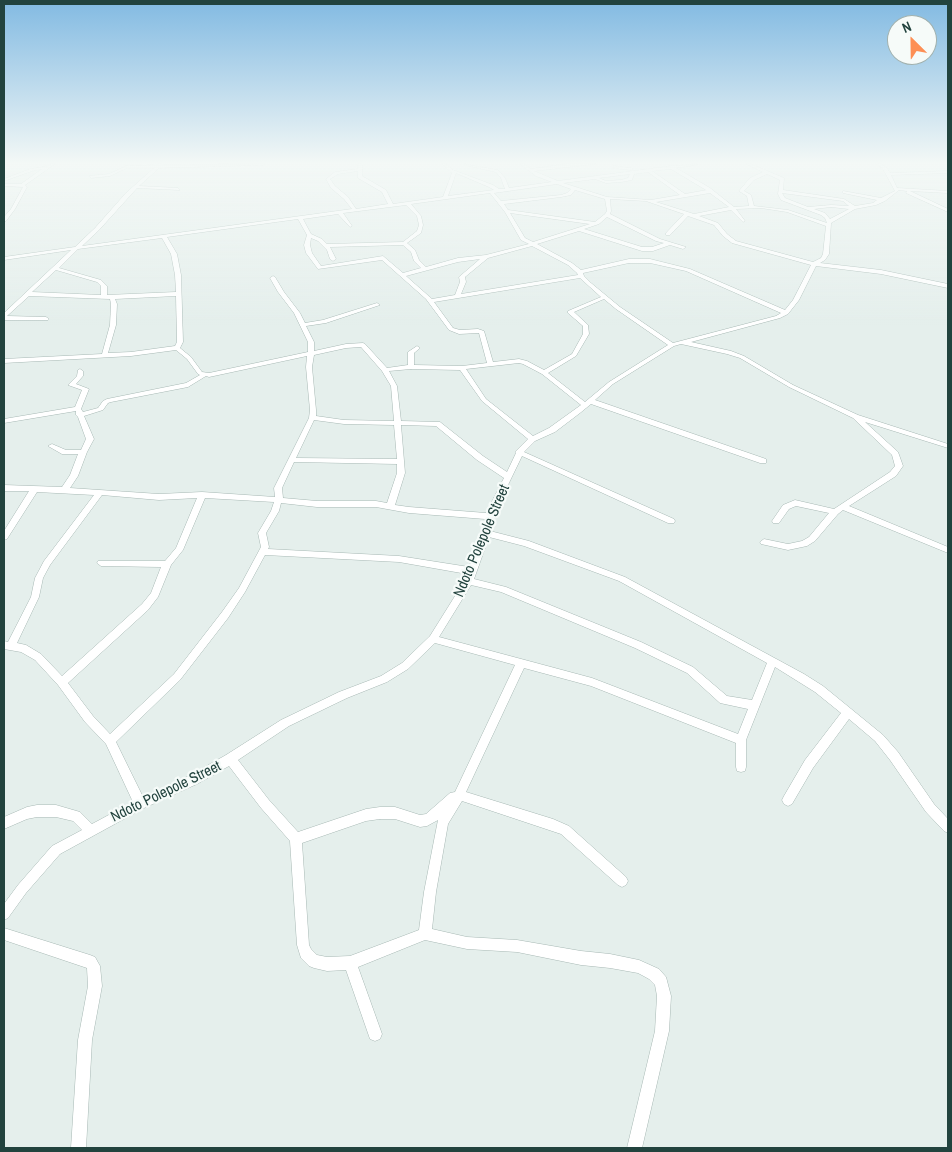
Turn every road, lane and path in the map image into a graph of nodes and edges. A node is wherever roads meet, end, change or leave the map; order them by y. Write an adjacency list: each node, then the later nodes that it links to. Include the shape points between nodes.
1 (107, 218): 29 (street)
2 (300, 218): 21 (street); 22 (street)
3 (344, 218): 18 (street)
4 (419, 218): 24 (street, via 419,232)
5 (511, 218): 26 (street, via 524,239)
6 (553, 218): 17 (street)
7 (603, 218): 17 (street)
8 (613, 218): 25 (street)
9 (687, 218): 20 (street)
10 (698, 218): 34 (street, via 716,224 734,242)
11 (741, 218): 15 (street)
12 (810, 218): 16 (street)
13 (826, 218): 16 (street)
14 (838, 218): 16 (street)
15 (743, 221)
16 (829, 223): 34 (street, via 826,254 824,259)
17 (595, 224): 19 (street)
18 (350, 226)
19 (579, 229): 25 (street, via 642,249); 26 (street)
20 (668, 234)
21 (309, 235): 27 (street); 30 (street, via 308,253 320,268)
22 (164, 237): 29 (street); 42 (street, via 176,260)
23 (377, 243): 24 (street); 27 (street); 30 (street)
24 (404, 243): 36 (street)
25 (670, 243): 28 (street)
26 (533, 244): 31 (street); 37 (street, via 563,259)
27 (326, 246): 33 (street)
28 (682, 248)
29 (76, 249): 32 (street); 35 (street)
30 (379, 257): 38 (street)
31 (486, 257): 36 (street); 43 (street, via 462,277)
32 (4, 258)
33 (333, 259)
34 (814, 264): 40 (street, via 880,272); 49 (street)
35 (55, 268): 41 (street); 44 (street, via 99,281 104,286)
36 (425, 269): 38 (street)
37 (580, 274): 43 (street); 46 (street); 49 (street, via 629,261 650,261 688,270)
38 (402, 275): 47 (street)
39 (274, 278): 52 (street)
40 (948, 286)
41 (28, 294): 44 (street); 50 (street)
42 (178, 294): 45 (street); 54 (street, via 180,342)
43 (458, 296): 47 (street)
44 (104, 297): 45 (street)
45 (112, 297): 57 (street, via 113,324)
46 (605, 297): 53 (street, via 631,318); 64 (street, via 570,312 586,326 586,334 574,355)
47 (431, 301): 59 (street, via 451,329 482,332)
48 (377, 305): 52 (street)
49 (786, 313): 53 (street, Ndoto Polepole Street)
50 (4, 317): 51 (street)
51 (46, 320)
52 (304, 325): 56 (street, via 311,342)
53 (676, 344): 66 (street, Ndoto Polepole Street, via 620,378); 68 (street, via 742,357 791,386)
54 (177, 348): 57 (street); 65 (street)
55 (417, 348): 60 (street, via 411,352)
56 (311, 353): 62 (street, via 359,344); 65 (street); 69 (street)
57 (104, 356): 58 (street)
58 (4, 361)
59 (491, 365): 61 (street); 64 (street, via 519,361)
60 (412, 367): 61 (street); 62 (street)
61 (462, 368): 72 (street, via 484,400)
62 (385, 370): 71 (street, via 394,386)
63 (80, 371): 67 (street, via 80,376 71,384 86,389)
64 (544, 373): 66 (street)
65 (204, 375): 67 (street, via 188,385 109,400 101,409)
66 (587, 403): 72 (street, Ndoto Polepole Street, via 552,430); 78 (street)
67 (78, 412): 70 (street); 75 (street, via 90,439)
68 (855, 416): 74 (street); 88 (street, via 888,446 899,466 893,474)
69 (312, 418): 71 (street, via 344,422); 77 (street)
70 (4, 421)
71 (398, 422): 79 (street); 80 (street, via 438,424)
72 (532, 440): 76 (street, Ndoto Polepole Street)
73 (52, 446): 75 (street, via 65,452)
74 (948, 446)
75 (83, 452): 83 (street, via 74,476)
76 (519, 452): 80 (street, Ndoto Polepole Street); 90 (street)
77 (292, 460): 79 (street); 86 (street, via 278,488)
78 (763, 461)
79 (401, 462): 87 (street)
80 (508, 477): 89 (street, Ndoto Polepole Street)
81 (4, 488): 82 (street)
82 (34, 490): 83 (street); 93 (street)
83 (64, 490): 84 (street)
84 (99, 494): 85 (street); 101 (street, via 47,562 25,620)
85 (202, 495): 86 (street); 98 (street, via 182,543)
86 (279, 498): 87 (street, via 317,504); 96 (street, via 262,532)
87 (390, 507): 89 (street)
88 (839, 510): 91 (street, via 794,503 786,507); 94 (street, via 812,539 799,546); 95 (street)
89 (489, 516): 92 (street, Ndoto Polepole Street)
90 (671, 521)
91 (776, 522)
92 (486, 533): 99 (street, Ndoto Polepole Street); 102 (street, via 526,543 622,578)
93 (4, 537)
94 (764, 542)
95 (948, 550)
96 (263, 552): 99 (street, via 399,559); 108 (street, via 231,606 193,657 163,691)
97 (101, 563): 98 (street)
98 (167, 564): 104 (street, via 160,586 145,607)
99 (470, 576): 100 (street, Ndoto Polepole Street); 105 (street, via 638,645 690,670 724,700)
100 (433, 639): 103 (street); 109 (street, Ndoto Polepole Street, via 405,666 384,679 285,723)
101 (7, 644): 104 (street, via 38,657)
102 (772, 662): 105 (street); 106 (street, via 819,688)
103 (521, 664): 107 (street, via 592,682); 111 (street)
104 (62, 682): 108 (street)
105 (753, 705): 107 (street)
106 (848, 712): 112 (street, via 809,764); 115 (street, via 886,746 930,808)
107 (741, 740): 110 (street)
108 (110, 741): 113 (street)
109 (230, 759): 113 (street, Ndoto Polepole Street); 117 (street)
110 (741, 767)
111 (461, 791): 117 (street, via 427,820 415,820 395,813 366,815); 118 (street, via 565,830); 121 (street, via 443,822)
112 (788, 800)
113 (140, 804): 116 (street, Ndoto Polepole Street)
114 (4, 823): 116 (street, via 32,812 56,812 76,816)
115 (948, 827)
116 (90, 830): 119 (street, Ndoto Polepole Street, via 56,850)
117 (296, 839): 122 (street, via 302,945 314,961)
118 (622, 881)
119 (4, 914)
120 (4, 934): 124 (street, via 90,962 93,966 95,986 85,1040)
121 (424, 934): 122 (street); 125 (street, via 468,943 517,946 610,961 654,974 661,982 664,996 662,1031)
122 (350, 963): 123 (street)
123 (375, 1034)
124 (79, 1148)
125 (635, 1148)

